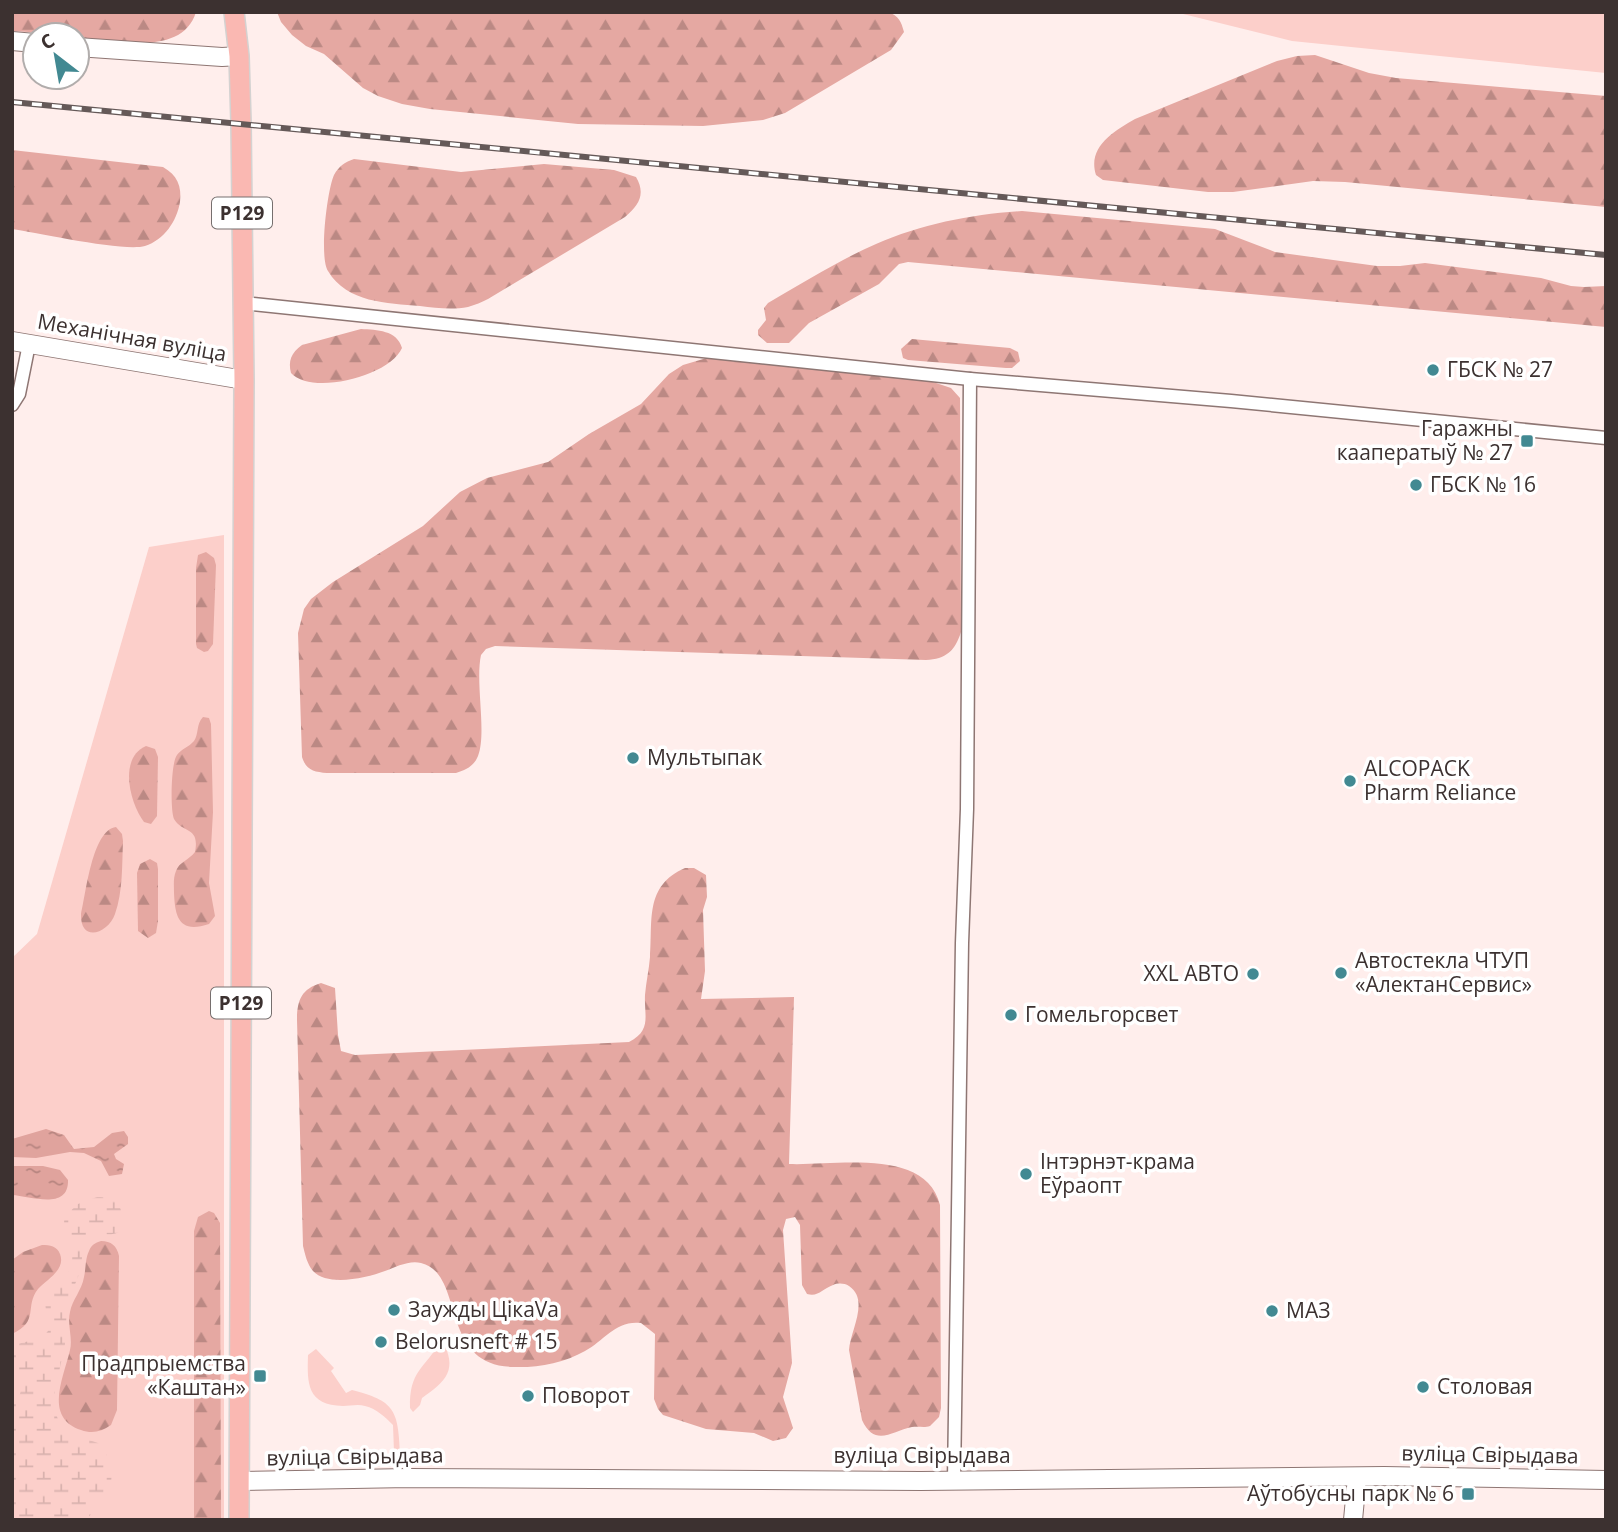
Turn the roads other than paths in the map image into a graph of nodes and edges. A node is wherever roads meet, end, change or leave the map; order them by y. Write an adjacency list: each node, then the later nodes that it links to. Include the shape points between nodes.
1 (234, 12): 3 (main road, Р129)
2 (91, 48): 3 (main road)
3 (239, 56): 4 (main road, Р129)
4 (243, 303): 6 (street); 7 (main road, Р129)
5 (20, 343): 7 (main road, Механічная вуліца); 8 (street, via 19,394)
6 (970, 379): 9 (street); 12 (street)
7 (244, 380): 11 (main road, Р129)
8 (12, 405)
9 (1606, 438)
10 (1357, 1477): 12 (main road, вуліца Свірыдава); 13 (main road, вуліца Свірыдава); 15 (main road)
11 (239, 1480): 12 (main road, вуліца Свірыдава); 14 (main road, Р129)
12 (954, 1480)
13 (1606, 1480)
14 (239, 1520)
15 (1353, 1520)

